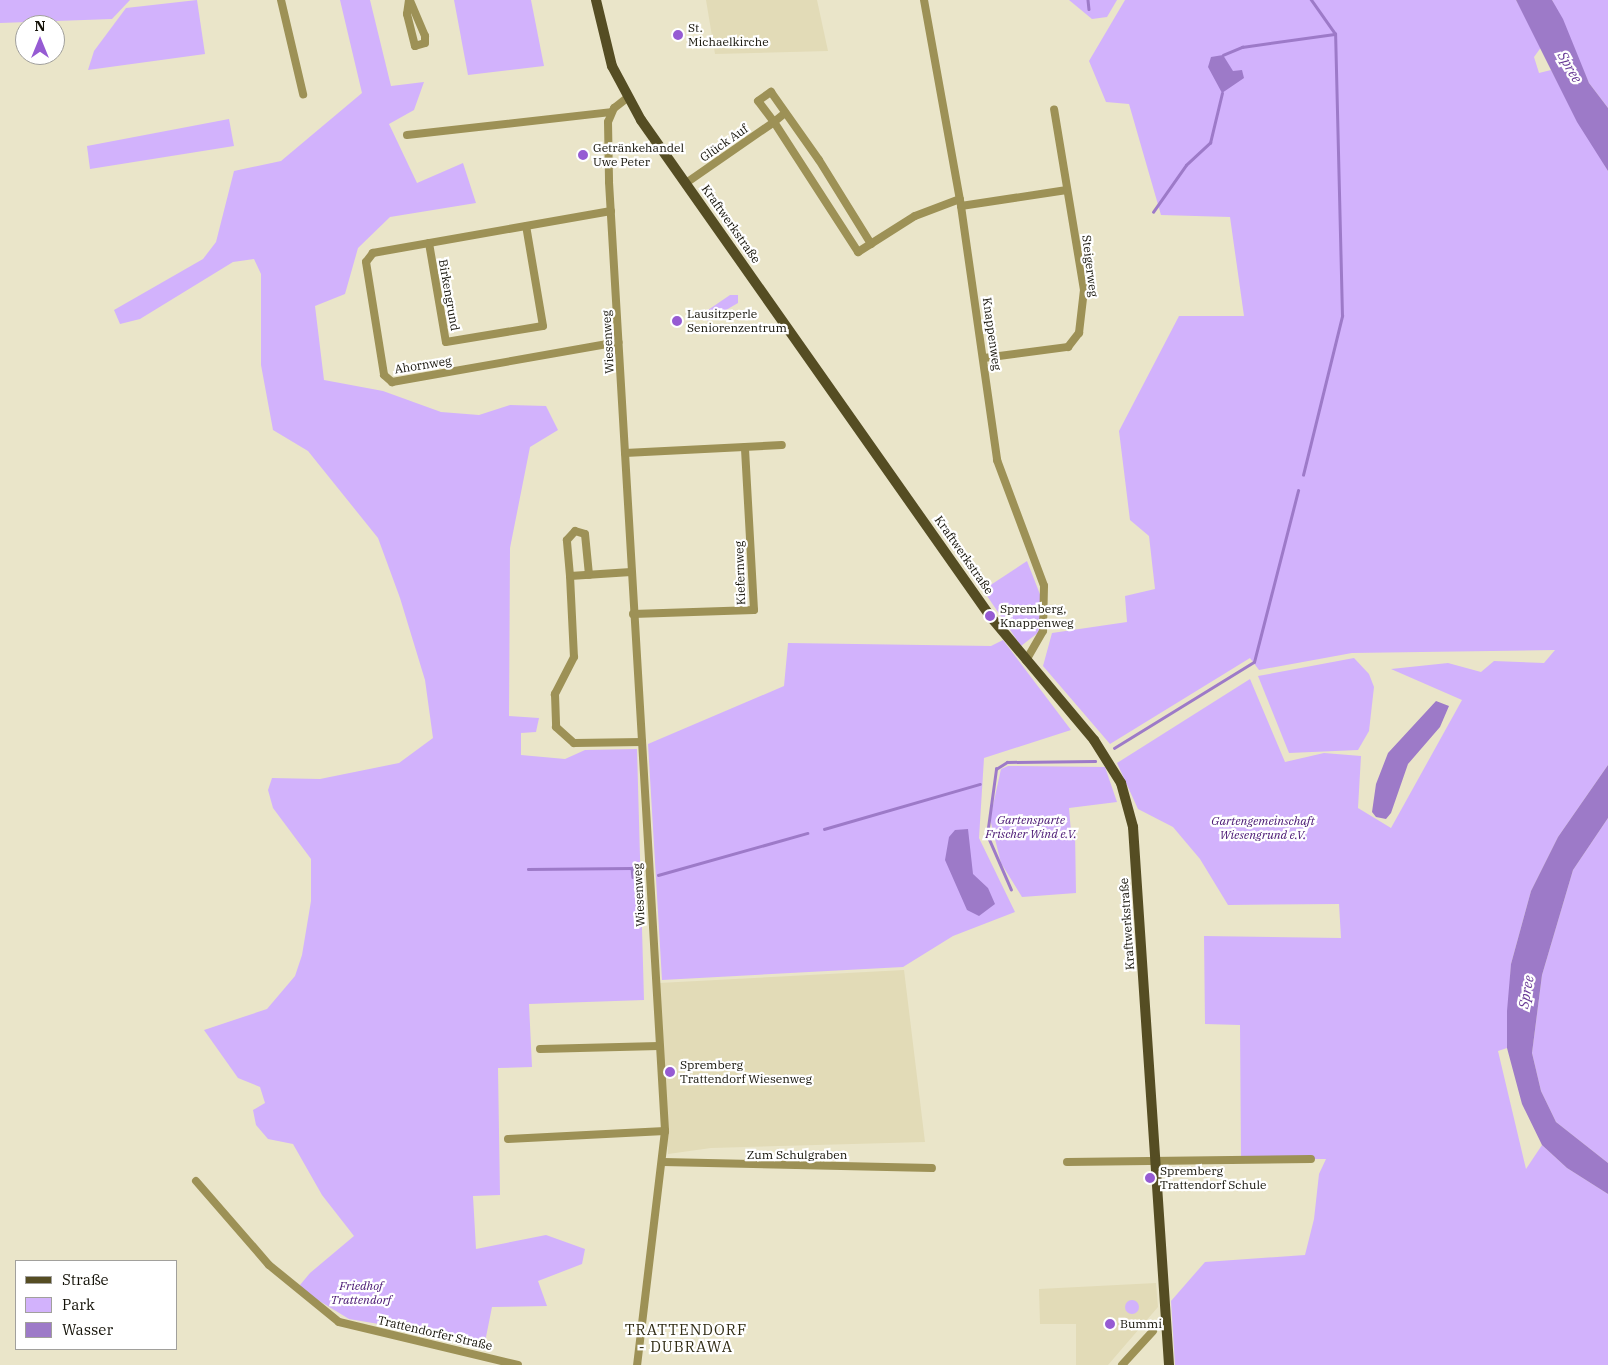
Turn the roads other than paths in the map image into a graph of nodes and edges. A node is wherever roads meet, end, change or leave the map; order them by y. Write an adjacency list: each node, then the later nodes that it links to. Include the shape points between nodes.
1 (281, 0): 5 (street)
2 (596, 0): 6 (main road, Kraftwerkstraße, via 611,63)
3 (924, 0): 16 (street, Knappenweg)
4 (410, 1): 4 (street, via 407,14 415,46 425,43 425,36)
5 (303, 94)
6 (627, 98): 8 (street); 14 (main road, Kraftwerkstraße)
7 (1054, 109): 15 (street, Steigerweg)
8 (611, 112): 11 (street); 17 (street, Wiesenweg, via 607,129)
9 (785, 113): 10 (street, Glück Auf); 10 (street, via 771,92 758,101); 12 (street)
10 (774, 122): 13 (street); 14 (street, Glück Auf)
11 (407, 135)
12 (819, 160): 13 (street); 18 (street)
13 (806, 170): 20 (street)
14 (686, 182): 32 (main road, Kraftwerkstraße)
15 (1067, 190): 16 (street); 24 (street, Steigerweg, via 1084,290 1079,334 1068,347)
16 (960, 202): 22 (street, via 915,216); 24 (street, Knappenweg)
17 (611, 211): 19 (street, Birkengrund); 23 (street, Wiesenweg)
18 (858, 221): 20 (street); 22 (street)
19 (526, 226): 21 (street, Birkengrund); 21 (street, Birkengrund, via 543,326 446,342)
20 (845, 229): 22 (street, via 858,252)
21 (429, 243): 23 (street, Ahornweg, via 372,253 366,262 384,375 392,382)
22 (871, 244)
23 (619, 342): 27 (street, Wiesenweg)
24 (984, 358): 32 (street, Knappenweg, via 997,460 1046,601 1040,642)
25 (782, 445): 26 (street)
26 (745, 447): 27 (street); 31 (street, Kiefernweg, via 754,610)
27 (626, 453): 28 (street, Wiesenweg)
28 (631, 572): 29 (street); 31 (street, Wiesenweg)
29 (590, 575): 30 (street); 30 (street, via 585,534 575,531 567,540)
30 (570, 576): 33 (street, via 574,657 555,694 556,727 574,743)
31 (633, 614): 33 (street, Wiesenweg)
32 (1026, 661): 39 (main road, Kraftwerkstraße, via 1094,740 1128,802)
33 (642, 742): 34 (street, Wiesenweg)
34 (659, 1046): 35 (street); 36 (street, Wiesenweg)
35 (540, 1049)
36 (665, 1131): 37 (street); 40 (street, Wiesenweg)
37 (508, 1139)
38 (1311, 1159): 39 (street)
39 (1156, 1160): 41 (street); 48 (main road, Kraftwerkstraße)
40 (663, 1162): 42 (street, Zum Schulgraben); 46 (street, Wiesenweg)
41 (1067, 1162)
42 (932, 1168)
43 (196, 1181): 45 (street, Trattendorfer Straße, via 269,1265 339,1322)
44 (1153, 1331): 47 (street)
45 (518, 1365)
46 (637, 1365)
47 (1122, 1365)
48 (1169, 1365)

